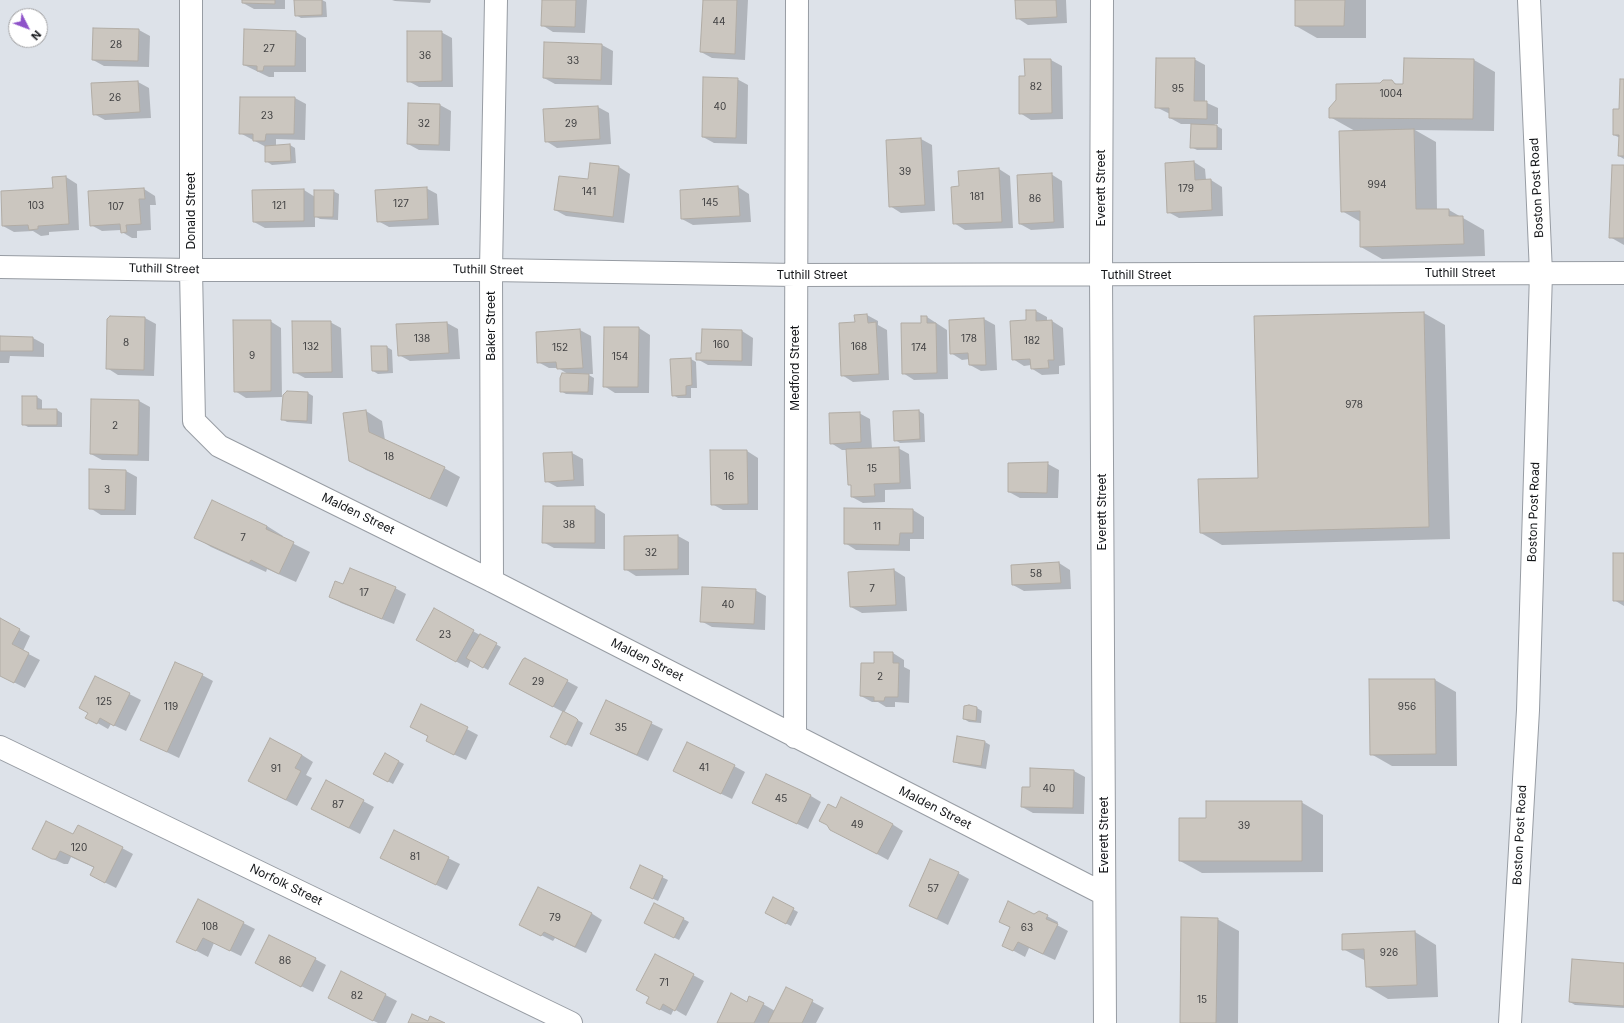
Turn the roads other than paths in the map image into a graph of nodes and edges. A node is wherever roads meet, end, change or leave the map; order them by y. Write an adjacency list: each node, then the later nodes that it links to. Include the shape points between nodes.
1 (191, 0): 7 (street, Donald Street)
2 (496, 0): 8 (street, Baker Street)
3 (797, 0): 11 (street, Medford Street)
4 (1102, 0): 12 (street, Everett Street)
5 (1529, 0): 9 (street, Boston Post Road)
6 (0, 267): 7 (street, Tuthill Street)
7 (191, 270): 8 (street, Tuthill Street); 13 (street, Donald Street)
8 (491, 270): 11 (street, Tuthill Street); 14 (street, Baker Street)
9 (1541, 272): 10 (street, Tuthill Street); 12 (street, Tuthill Street); 20 (street, Boston Post Road, via 1528,710)
10 (1624, 273)
11 (795, 275): 12 (street, Tuthill Street); 15 (street, Medford Street)
12 (1101, 275): 17 (street, Everett Street)
13 (194, 421): 14 (street, Malden Street, via 219,446)
14 (492, 581): 15 (street, Malden Street)
15 (795, 737): 17 (street, Malden Street)
16 (0, 747): 18 (street, Norfolk Street)
17 (1104, 894): 19 (street, Everett Street)
18 (571, 1023)
19 (1105, 1023)
20 (1510, 1023)

